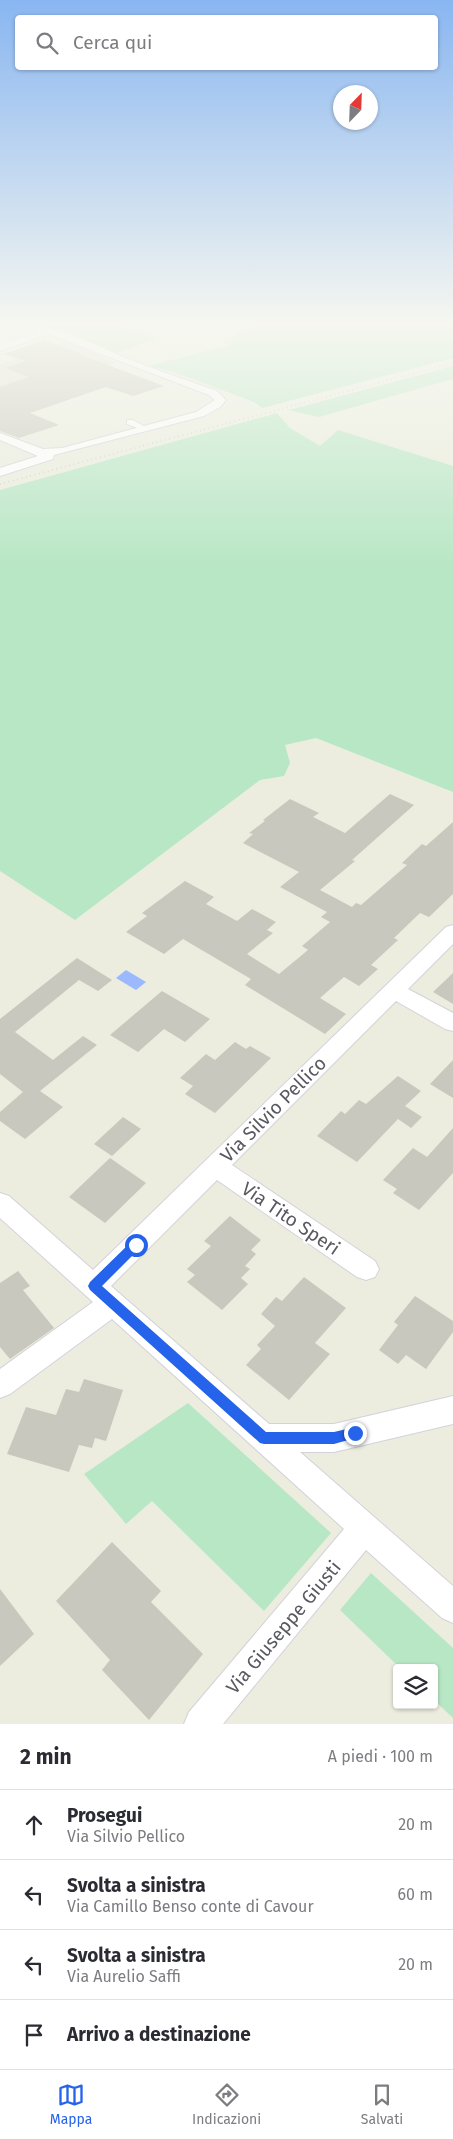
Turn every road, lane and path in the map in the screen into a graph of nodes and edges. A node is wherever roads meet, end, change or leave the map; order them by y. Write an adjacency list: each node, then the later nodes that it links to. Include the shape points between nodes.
1 (211, 406): 3 (street, via 200,414)
2 (130, 422): 3 (street)
3 (146, 429): 5 (street, via 62,451)
4 (0, 436): 5 (street)
5 (42, 453): 6 (street, via 49,456)
6 (0, 472)
7 (453, 932): 8 (street, Via Silvio Pellico)
8 (394, 990): 9 (street); 10 (street, Via Silvio Pellico)
9 (453, 1023)
10 (215, 1166): 12 (street, Via Tito Speri); 13 (street, Via Silvio Pellico)
11 (0, 1203): 13 (street)
12 (366, 1269)
13 (103, 1294): 14 (street, Via Silvio Pellico); 16 (street)
14 (0, 1385)
15 (453, 1410): 16 (street, via 334,1438)
16 (264, 1438): 17 (street)
17 (364, 1529): 18 (street); 19 (street, Via Giuseppe Giusti)
18 (453, 1607)
19 (201, 1724)

